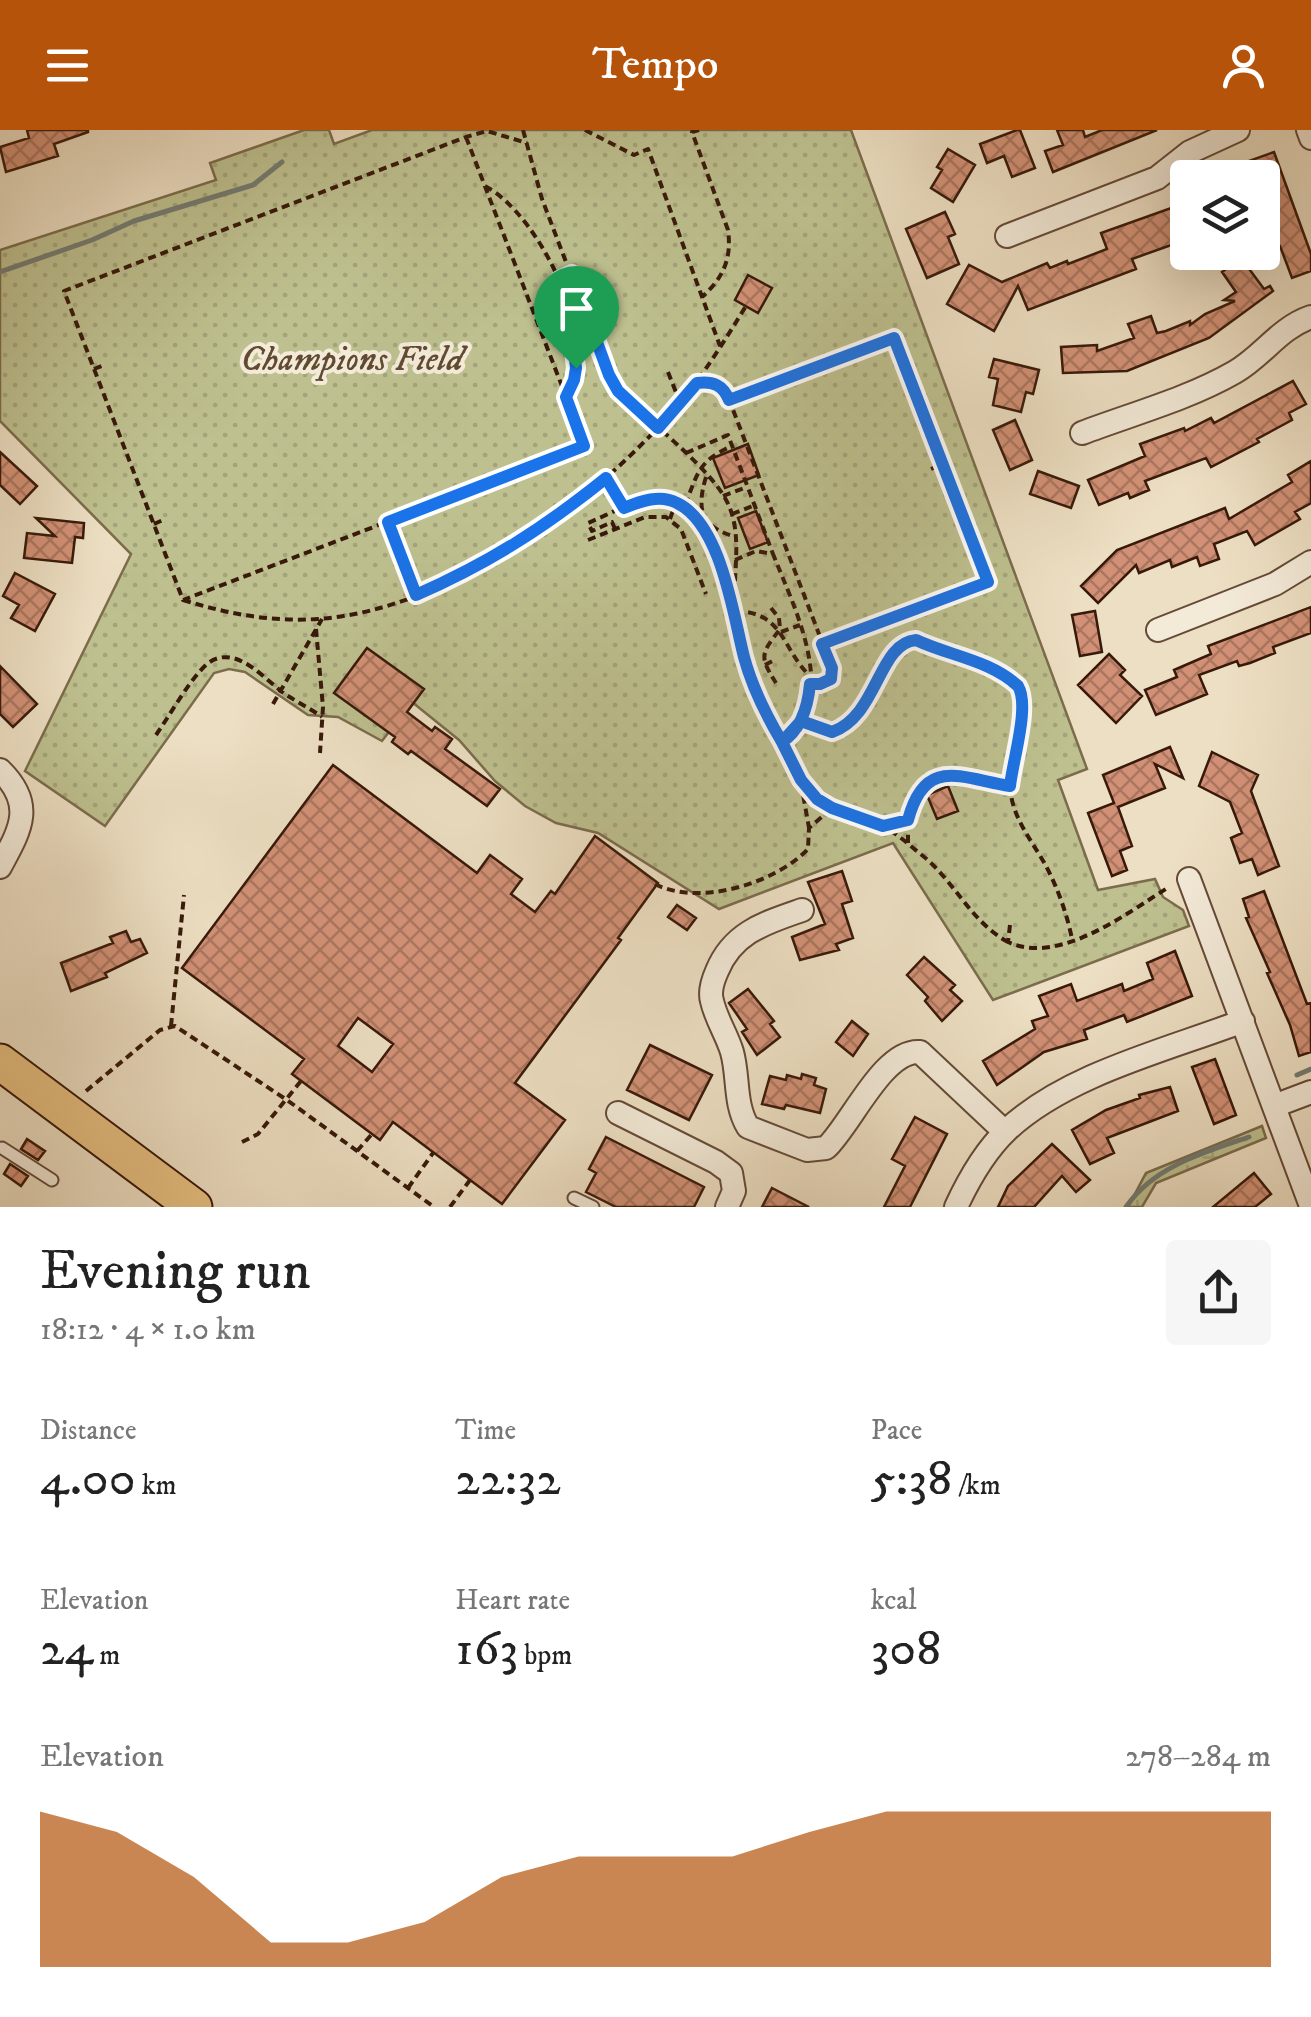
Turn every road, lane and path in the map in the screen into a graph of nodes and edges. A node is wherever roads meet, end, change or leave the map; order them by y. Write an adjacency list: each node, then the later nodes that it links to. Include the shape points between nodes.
1 (487, 130): 7 (path); 9 (path)
2 (522, 130): 9 (path)
3 (588, 130): 14 (path, via 634,155 648,149)
4 (699, 130): 14 (path, via 692,132 730,245 721,277)
5 (1238, 130): 11 (street, via 1144,183)
6 (1308, 130): 8 (street)
7 (466, 136): 10 (path); 19 (path, via 64,291)
8 (1311, 138)
9 (528, 143): 12 (path)
10 (485, 186): 13 (path, via 521,214); 22 (path)
11 (1007, 236)
12 (572, 274): 13 (path); 25 (path, via 609,375)
13 (559, 280): 22 (path, via 575,353 574,380)
14 (702, 297): 17 (path)
15 (746, 306): 17 (path)
16 (1311, 317): 26 (street, via 1219,382)
17 (721, 347): 21 (path)
18 (104, 365): 19 (path)
19 (94, 369): 45 (path)
20 (668, 372): 24 (path)
21 (692, 386): 23 (path, via 715,384); 24 (path)
22 (564, 399): 44 (path, via 584,446)
23 (729, 400): 29 (path, via 894,338); 62 (path)
24 (680, 403): 25 (path)
25 (658, 428): 28 (path); 33 (path)
26 (1082, 433)
27 (732, 446): 28 (path, via 728,435); 30 (path); 34 (path)
28 (686, 454): 30 (path)
29 (943, 464): 31 (path); 62 (path, via 988,582)
30 (700, 469): 32 (path); 38 (path)
31 (931, 469)
32 (706, 476): 35 (path); 42 (path)
33 (606, 478): 39 (path); 53 (path, via 493,559)
34 (748, 487): 35 (path); 37 (path)
35 (723, 496): 40 (path)
36 (676, 502): 38 (path); 39 (path, via 650,499); 41 (path)
37 (755, 505): 40 (path); 49 (path)
38 (684, 507): 42 (path)
39 (624, 508): 46 (path, via 588,523 592,531 612,522)
40 (732, 514): 47 (path)
41 (670, 519): 46 (path, via 653,516); 52 (path, via 681,529)
42 (701, 519): 47 (path); 55 (path)
43 (164, 520): 45 (path)
44 (388, 522): 53 (path); 54 (path)
45 (154, 524): 54 (path)
46 (615, 529): 48 (path)
47 (736, 536): 50 (path)
48 (588, 540)
49 (774, 554): 50 (path, via 756,551); 58 (path)
50 (735, 560): 55 (path)
51 (1311, 562): 61 (street, via 1275,584)
52 (706, 594)
53 (416, 595): 57 (path)
54 (183, 600): 57 (path, via 252,618)
55 (734, 608): 60 (path); 74 (path, via 756,693)
56 (771, 608): 60 (path)
57 (322, 619): 59 (path)
58 (800, 625): 60 (path); 67 (path)
59 (316, 629): 69 (path); 71 (path)
60 (780, 630): 66 (path, via 765,646); 67 (path)
61 (1158, 630)
62 (822, 644): 67 (path, via 833,674 825,683)
63 (205, 656): 65 (path)
64 (776, 660): 66 (path)
65 (212, 662): 69 (path, via 246,662); 73 (path)
66 (766, 665): 68 (path)
67 (811, 680): 72 (path)
68 (776, 683)
69 (280, 690): 70 (path); 71 (path)
70 (272, 704)
71 (322, 717): 75 (path)
72 (801, 721): 74 (path); 78 (path, via 832,732 852,721 898,646 916,640 982,663 1018,686 1024,706)
73 (156, 734)
74 (782, 742): 77 (path)
75 (320, 752)
76 (0, 770): 84 (street, via 21,799 21,828)
77 (801, 780): 79 (path); 82 (path)
78 (1010, 786): 80 (path, via 940,775 917,792); 90 (path)
79 (832, 808): 81 (path); 82 (path)
80 (908, 820): 81 (path); 83 (path)
81 (883, 826): 83 (path)
82 (809, 828): 86 (path, via 808,849 768,878 704,891)
83 (908, 844): 91 (path)
84 (0, 868)
85 (1189, 879): 90 (path); 92 (street)
86 (655, 884)
87 (184, 895): 93 (path)
88 (802, 910): 101 (street, via 738,938 713,984 748,1128 807,1150 826,1148 870,1088 910,1051 920,1052)
89 (1010, 925): 91 (path)
90 (1072, 939): 91 (path, via 1042,950)
91 (1008, 942)
92 (1243, 1022): 99 (street); 101 (street, via 1087,1079)
93 (172, 1026): 96 (path); 98 (path)
94 (0, 1062): 112 (main road)
95 (301, 1080): 98 (path)
96 (86, 1091)
97 (1311, 1092): 99 (street)
98 (287, 1100): 103 (path, via 258,1134); 105 (path)
99 (1274, 1106): 111 (street)
100 (618, 1113): 116 (street, via 732,1173 734,1191)
101 (1005, 1132): 117 (street)
102 (372, 1134): 105 (path)
103 (242, 1142)
104 (2, 1148): 107 (lane)
105 (357, 1151): 109 (path)
106 (434, 1152): 109 (path)
107 (52, 1180)
108 (470, 1180): 114 (path)
109 (408, 1188): 113 (path)
110 (574, 1198): 115 (lane)
111 (1311, 1206)
112 (194, 1207)
113 (434, 1207)
114 (450, 1207)
115 (593, 1207)
116 (726, 1207)
117 (956, 1207)

